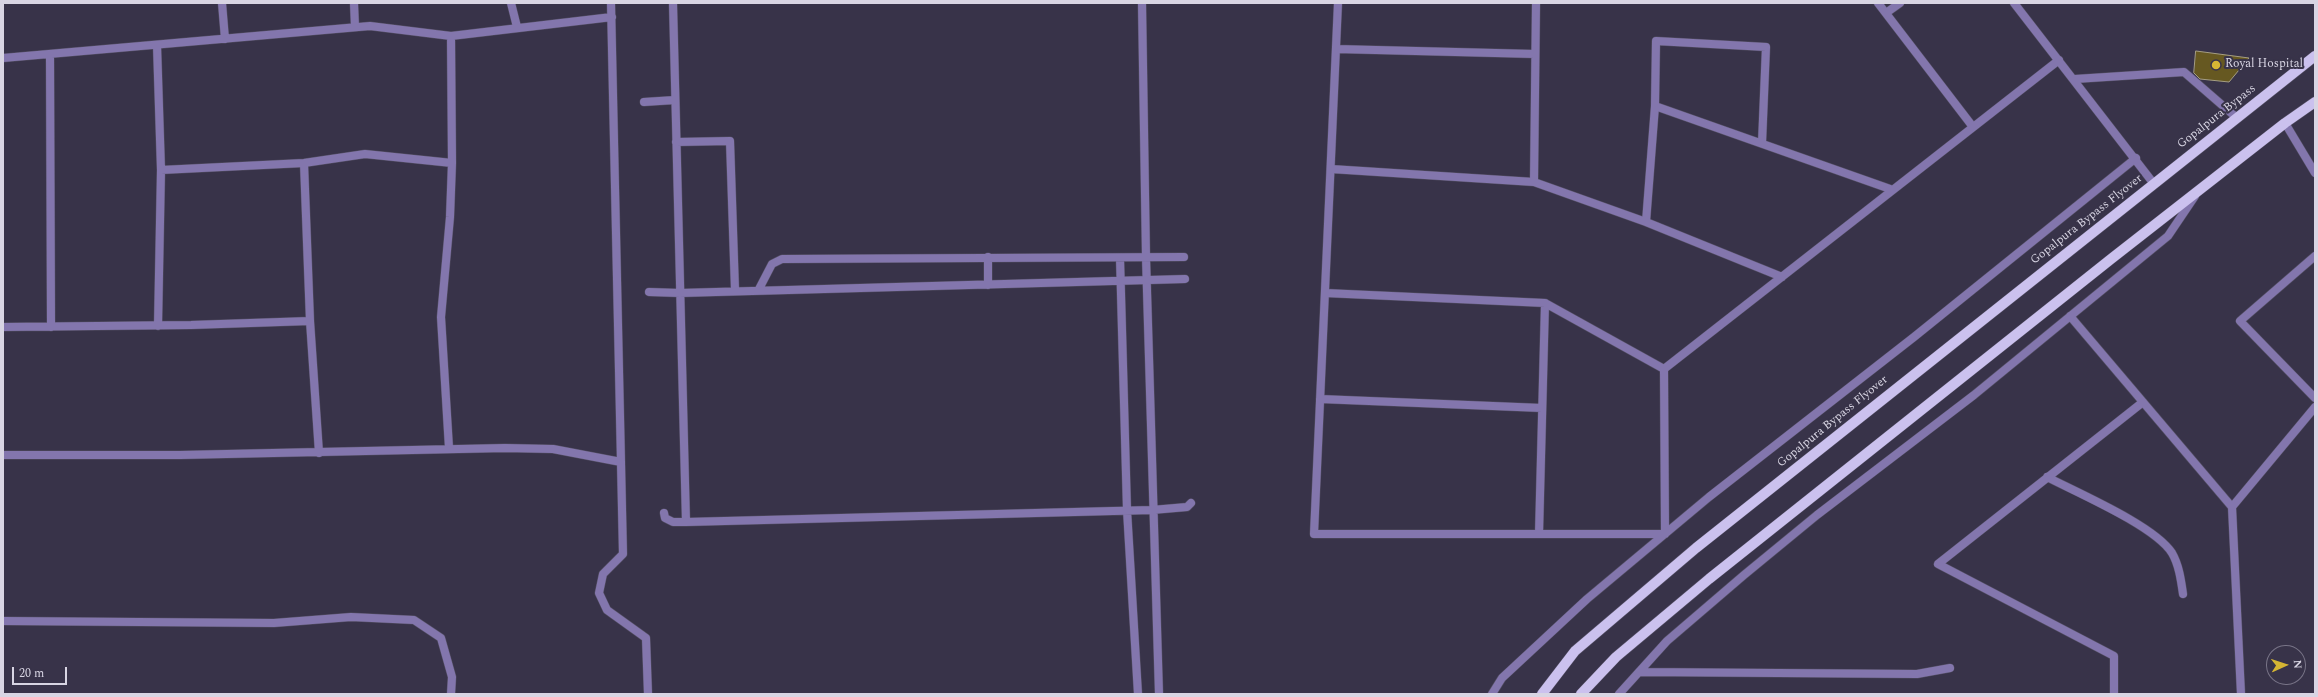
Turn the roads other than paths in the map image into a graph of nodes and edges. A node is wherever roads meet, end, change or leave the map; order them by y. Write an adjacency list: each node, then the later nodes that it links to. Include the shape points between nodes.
1 (222, 3): 17 (street)
2 (354, 3): 15 (street)
3 (511, 3): 14 (street)
4 (612, 3): 13 (street)
5 (673, 3): 26 (street)
6 (1142, 3): 47 (street)
7 (1338, 3): 19 (street)
8 (1536, 3): 21 (street)
9 (1878, 3): 12 (street)
10 (1900, 3): 12 (street)
11 (2014, 3): 24 (street)
12 (1886, 13): 32 (street)
13 (612, 17): 14 (street); 76 (street)
14 (517, 27): 16 (street)
15 (355, 28): 16 (street, via 370,26); 17 (street)
16 (451, 36): 37 (street)
17 (225, 39): 18 (street)
18 (157, 45): 20 (street); 39 (street)
19 (1336, 49): 21 (street); 38 (street)
20 (50, 54): 23 (street); 66 (street)
21 (1535, 54): 41 (street)
22 (2315, 56): 30 (main road, Gopalpura Bypass)
23 (3, 58)
24 (2059, 60): 25 (street); 32 (street)
25 (2075, 80): 30 (street, via 2184,72); 35 (street)
26 (675, 100): 27 (street); 33 (street)
27 (644, 102)
28 (2315, 102): 31 (main road)
29 (1656, 106): 34 (street); 34 (street, via 1656,41 1766,47); 45 (street)
30 (2237, 118): 42 (main road, Gopalpura Bypass)
31 (2285, 123): 40 (street); 44 (main road)
32 (1973, 127): 43 (street)
33 (676, 142): 57 (street, via 730,141); 59 (street)
34 (1762, 143): 43 (street)
35 (2136, 158): 42 (street); 85 (street)
36 (304, 163): 37 (street, via 365,154); 39 (street); 63 (street)
37 (452, 163): 73 (street, via 441,317)
38 (1331, 169): 41 (street); 60 (street)
39 (161, 170): 64 (street)
40 (2315, 173)
41 (1534, 182): 45 (street)
42 (2154, 184): 95 (main road, Gopalpura Bypass Flyover, via 1696,548 1575,651)
43 (1893, 190): 51 (street)
44 (2196, 194): 62 (street, via 2168,236); 96 (main road, via 1709,579 1616,657)
45 (1646, 222): 51 (street)
46 (2315, 256): 68 (street, via 2240,321)
47 (1146, 257): 48 (street); 50 (street); 54 (street)
48 (1184, 257)
49 (988, 258): 50 (street); 55 (street); 56 (street, via 782,259 769,267)
50 (1120, 258): 53 (street)
51 (1782, 277): 67 (street)
52 (1185, 279): 54 (street)
53 (1122, 280): 54 (street); 55 (street); 80 (street)
54 (1147, 280): 81 (street)
55 (988, 285): 56 (street)
56 (759, 289): 57 (street)
57 (735, 290): 59 (street)
58 (649, 292): 59 (street)
59 (680, 293): 83 (street)
60 (1325, 293): 61 (street); 69 (street)
61 (1545, 303): 67 (street); 71 (street)
62 (2070, 316): 70 (street); 89 (street, via 1974,395 1817,515 1744,575 1667,641)
63 (310, 321): 64 (street); 74 (street)
64 (158, 326): 66 (street)
65 (3, 327): 66 (street)
66 (51, 327)
67 (1664, 369): 85 (street)
68 (2315, 398)
69 (1320, 399): 71 (street); 84 (street, via 1314,534)
70 (2143, 402): 77 (street); 79 (street)
71 (1542, 408): 84 (street)
72 (2315, 408): 79 (street)
73 (449, 448): 74 (street); 76 (street, via 553,449)
74 (319, 453): 75 (street)
75 (3, 455)
76 (621, 462): 91 (street, via 623,554 603,574 599,593 608,610 646,638)
77 (2047, 477): 86 (street, via 2141,526 2160,539 2172,553); 98 (street, via 1938,564 2114,656)
78 (1191, 503): 81 (street, via 1187,508)
79 (2232, 507): 99 (street)
80 (1127, 510): 81 (street); 83 (street); 92 (street)
81 (1152, 510): 93 (street)
82 (664, 512): 83 (street, via 665,518 673,522)
83 (686, 522)
84 (1539, 534): 85 (street)
85 (1665, 534): 94 (street, via 1570,615 1502,678)
86 (2183, 594)
87 (3, 621): 90 (street, via 274,623 351,617 414,620 441,638 452,677)
88 (1950, 668): 89 (street, via 1917,674)
89 (1639, 672): 97 (street)
90 (451, 694)
91 (648, 694)
92 (1138, 694)
93 (1159, 694)
94 (1492, 694)
95 (1542, 694)
96 (1581, 694)
97 (1619, 694)
98 (2114, 694)
99 (2241, 694)

